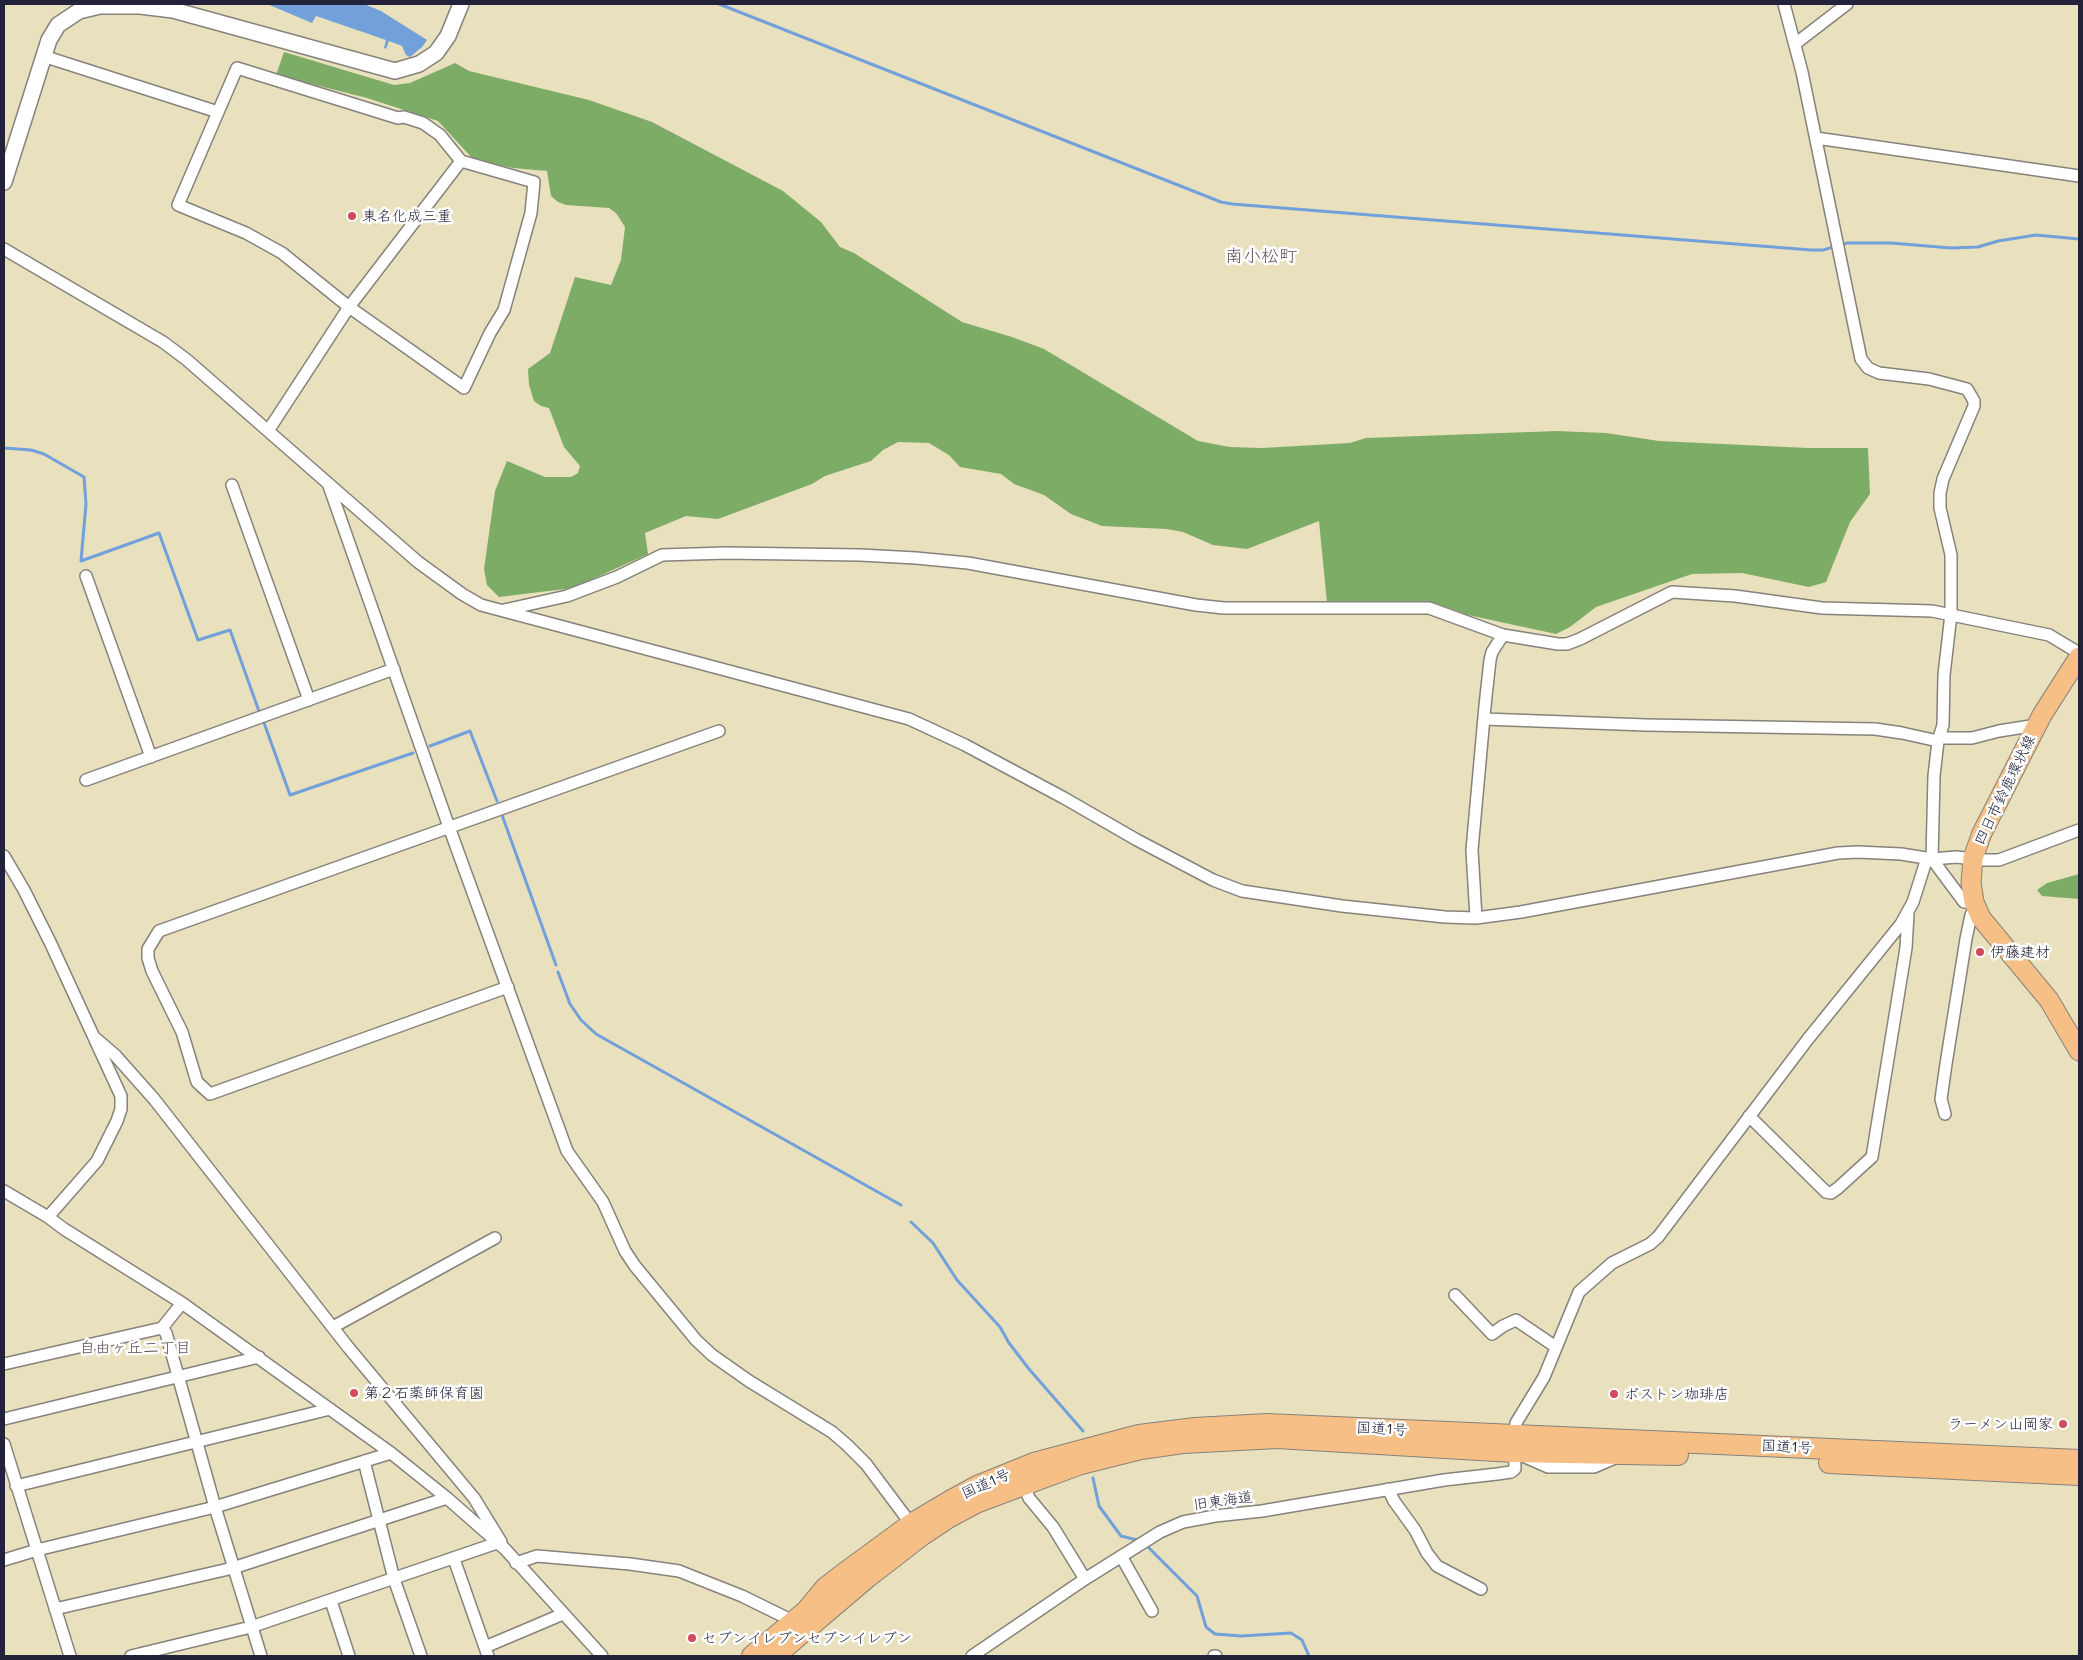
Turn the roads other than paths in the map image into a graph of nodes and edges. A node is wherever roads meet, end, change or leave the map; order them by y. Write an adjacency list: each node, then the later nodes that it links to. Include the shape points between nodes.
1 (460, 4): 5 (street, via 448,36 436,53 419,64 395,71 193,15 140,6 88,7 72,14 53,31)
2 (1784, 4): 4 (street)
3 (1847, 4): 4 (street)
4 (1795, 44): 7 (street)
5 (43, 56): 6 (street); 10 (street)
6 (218, 112): 8 (street, via 237,68 423,123 440,135); 12 (street, via 178,205 262,241 299,265)
7 (1816, 138): 9 (street); 18 (street, via 1857,345 1864,364 1879,373 1929,379 1967,389 1974,402 1940,493 1940,508 1951,555)
8 (461, 161): 12 (street); 12 (street, via 534,182 531,213 504,310 464,388)
9 (2079, 176)
10 (4, 182)
11 (4, 249): 13 (street, via 163,342)
12 (349, 307): 13 (street)
13 (268, 431): 15 (street)
14 (232, 484): 23 (street)
15 (329, 486): 17 (street, via 418,562 462,594 481,605); 22 (street)
16 (86, 576): 28 (street)
17 (502, 610): 19 (street, via 567,596 662,555 851,555 968,563 1205,606 1429,608); 37 (street, via 909,719 982,754 1225,886 1342,906)
18 (1951, 614): 19 (street, via 1822,608 1735,596 1672,592 1567,644); 20 (street, via 2049,635); 27 (street, via 1944,675 1943,725)
19 (1504, 635): 24 (street, via 1490,660)
20 (2079, 653)
21 (2079, 657): 25 (main road, 四日市鈴鹿環状線)
22 (394, 670): 23 (street); 30 (street)
23 (309, 700): 28 (street)
24 (1484, 718): 27 (street, via 1875,729); 37 (street, via 1472,850)
25 (2037, 725): 27 (street, via 1972,738); 33 (main road, 四日市鈴鹿環状線, via 1982,833)
26 (719, 731): 30 (street)
27 (1939, 740): 34 (street)
28 (151, 757): 29 (street)
29 (86, 780)
30 (449, 828): 38 (street); 38 (street, via 159,931 148,949 152,970 182,1032 197,1082 210,1094)
31 (2079, 830): 33 (street, via 1999,860)
32 (4, 856): 39 (street, via 29,899)
33 (1974, 858): 34 (street); 35 (main road, 四日市鈴鹿環状線, via 1972,883)
34 (1930, 859): 35 (street, via 1964,902); 36 (street); 37 (street, via 1901,854 1838,853)
35 (1976, 905): 40 (main road, 四日市鈴鹿環状線, via 1981,918 2049,1000); 41 (street, via 1966,939 1946,1064 1941,1099)
36 (1908, 913): 42 (street, via 1888,943 1808,1038); 42 (street, via 1906,948 1872,1157 1838,1188 1826,1192)
37 (1476, 918)
38 (508, 987): 73 (street, via 567,1151 603,1202 635,1266 696,1340 712,1354 847,1445 866,1464)
39 (94, 1037): 44 (street, via 121,1096 121,1109 97,1161); 48 (street, via 115,1055 154,1099)
40 (2079, 1051)
41 (1945, 1114)
42 (1749, 1116): 50 (street, via 1658,1237 1612,1263 1579,1292)
43 (4, 1191): 44 (street)
44 (48, 1217): 47 (street)
45 (495, 1238): 48 (street)
46 (1455, 1295): 50 (street, via 1492,1334 1516,1320)
47 (182, 1303): 49 (street); 51 (street)
48 (333, 1327): 74 (street, via 474,1498)
49 (162, 1328): 52 (street); 53 (street)
50 (1556, 1347): 59 (street, via 1544,1377 1516,1423)
51 (259, 1357): 53 (street); 54 (street)
52 (4, 1364)
53 (178, 1376): 55 (street); 57 (street)
54 (330, 1409): 57 (street); 60 (street)
55 (4, 1419)
56 (1227, 1432): 59 (highway, 国道1号, via 1267,1424); 67 (highway, 国道1号, via 1081,1464); 73 (highway, 国道1号, via 1139,1435 1049,1459 977,1486)
57 (197, 1442): 68 (street); 71 (street)
58 (4, 1444): 68 (street)
59 (1514, 1452): 61 (highway, 国道1号); 61 (street, via 1548,1467 1594,1467); 62 (highway, 国道1号); 69 (street, 旧東海道, via 1511,1472)
60 (391, 1453): 65 (street); 70 (street)
61 (1624, 1455): 62 (highway, 国道1号)
62 (1863, 1458): 63 (highway, 国道1号)
63 (1913, 1460): 64 (highway, 国道1号); 66 (highway, 国道1号)
64 (2079, 1460)
65 (364, 1461): 71 (street); 72 (street)
66 (2079, 1475)
67 (1024, 1485): 82 (street, via 1029,1498 1053,1527); 88 (highway, 国道1号, via 976,1503 921,1536)
68 (16, 1486): 75 (street)
69 (1388, 1489): 76 (street, 旧東海道, via 1183,1522); 83 (street, via 1437,1566)
70 (447, 1498): 72 (street); 74 (street)
71 (215, 1507): 75 (street); 80 (street)
72 (379, 1520): 80 (street); 81 (street)
73 (911, 1524): 88 (highway, 国道1号, via 825,1588 806,1611)
74 (501, 1546): 77 (street); 79 (street)
75 (37, 1550): 78 (street); 85 (street)
76 (1121, 1556): 82 (street, 旧東海道); 86 (street)
77 (454, 1559): 81 (street); 90 (street)
78 (4, 1560)
79 (516, 1563): 87 (street); 88 (street, via 537,1556 679,1571 742,1596)
80 (233, 1568): 85 (street); 89 (street)
81 (394, 1579): 84 (street); 95 (street)
82 (1085, 1579): 99 (street, 旧東海道)
83 (1482, 1589)
84 (331, 1601): 89 (street); 94 (street)
85 (55, 1609): 91 (street)
86 (1152, 1611)
87 (563, 1614): 90 (street); 96 (street)
88 (800, 1625): 97 (highway, 国道1号); 98 (highway, 国道1号)
89 (251, 1627): 92 (street); 93 (street)
90 (487, 1652)
91 (70, 1656)
92 (131, 1656)
93 (261, 1656)
94 (349, 1656)
95 (421, 1656)
96 (602, 1656)
97 (752, 1656)
98 (775, 1656)
99 (972, 1656)

